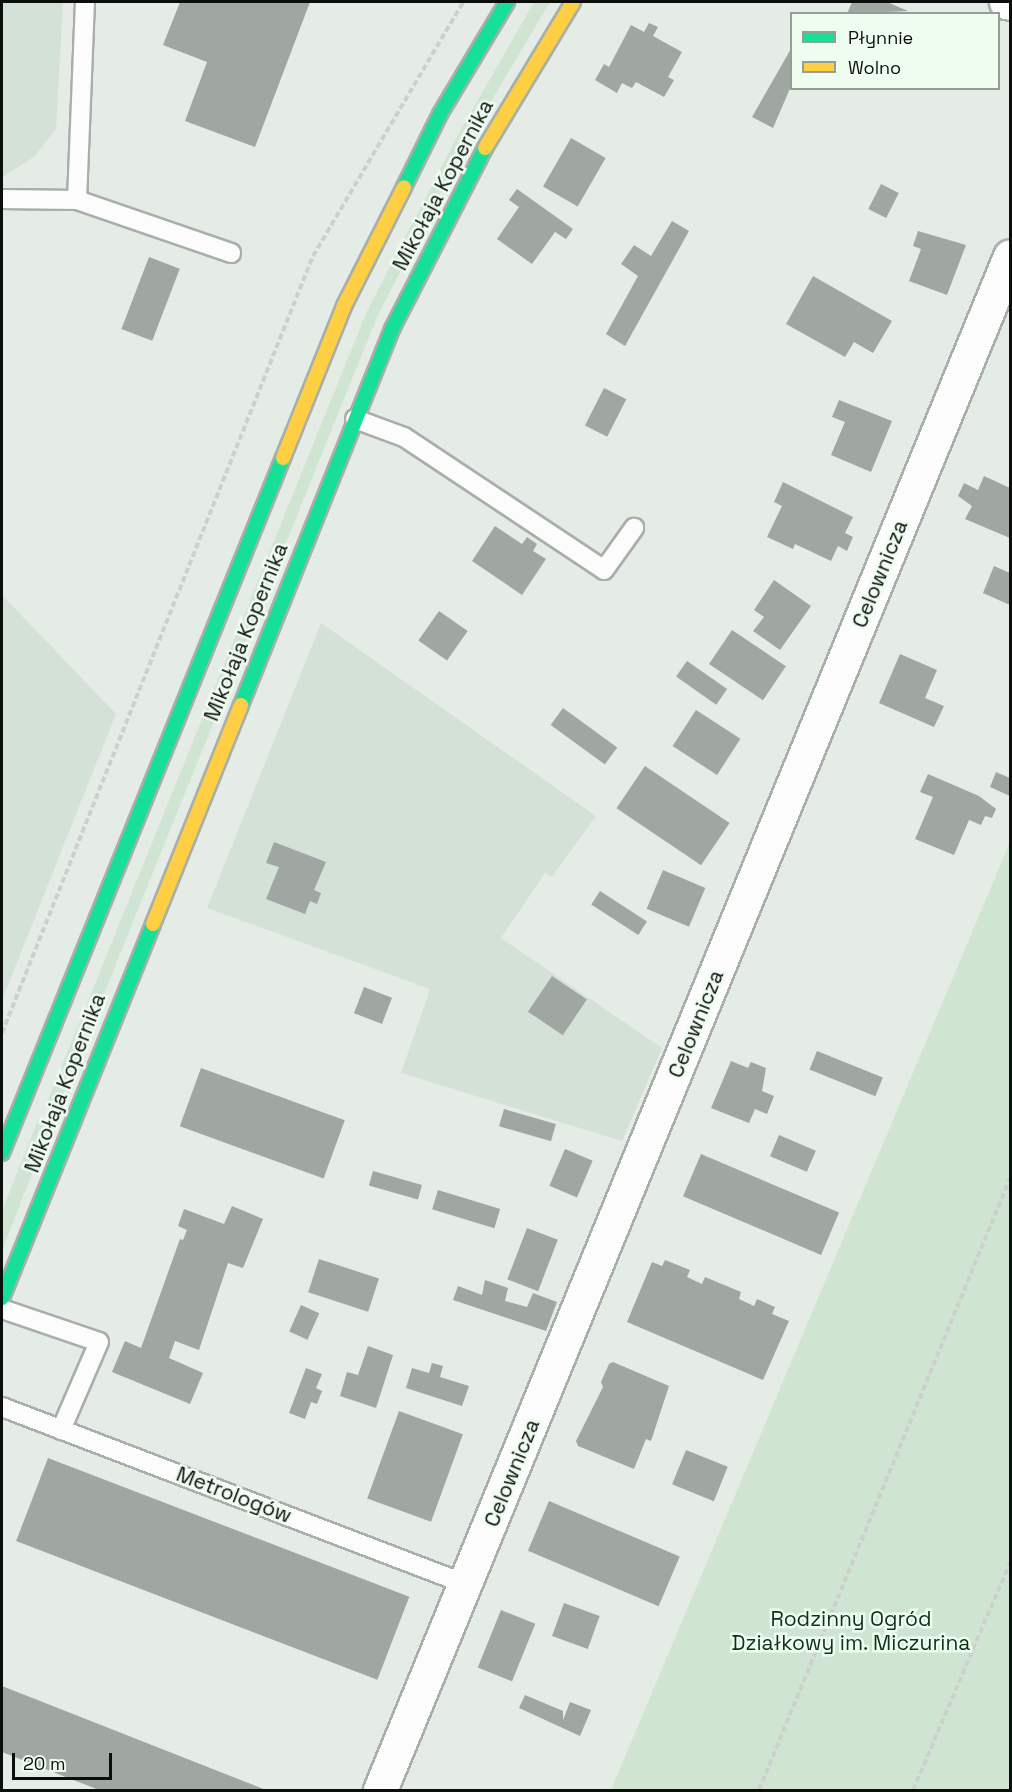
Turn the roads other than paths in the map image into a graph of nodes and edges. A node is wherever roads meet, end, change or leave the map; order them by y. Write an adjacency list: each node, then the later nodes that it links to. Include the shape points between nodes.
1 (85, 2): 7 (lane)
2 (507, 2): 12 (main road, Mikołaja Kopernika, via 435,124 344,306)
3 (573, 2): 10 (main road, Mikołaja Kopernika, via 472,170 392,329)
4 (1006, 2): 5 (street)
5 (1011, 3)
6 (2, 199): 7 (lane)
7 (77, 200): 8 (lane)
8 (231, 253)
9 (1011, 256): 17 (street, Celownicza)
10 (355, 418): 11 (lane, via 404,437 604,570); 13 (main road, Mikołaja Kopernika)
11 (634, 528)
12 (2, 1153)
13 (2, 1298)
14 (2, 1309): 16 (lane, via 99,1342)
15 (2, 1407): 16 (lane, Metrologów)
16 (61, 1430): 17 (lane, Metrologów)
17 (466, 1584): 18 (street, Celownicza)
18 (380, 1791)

